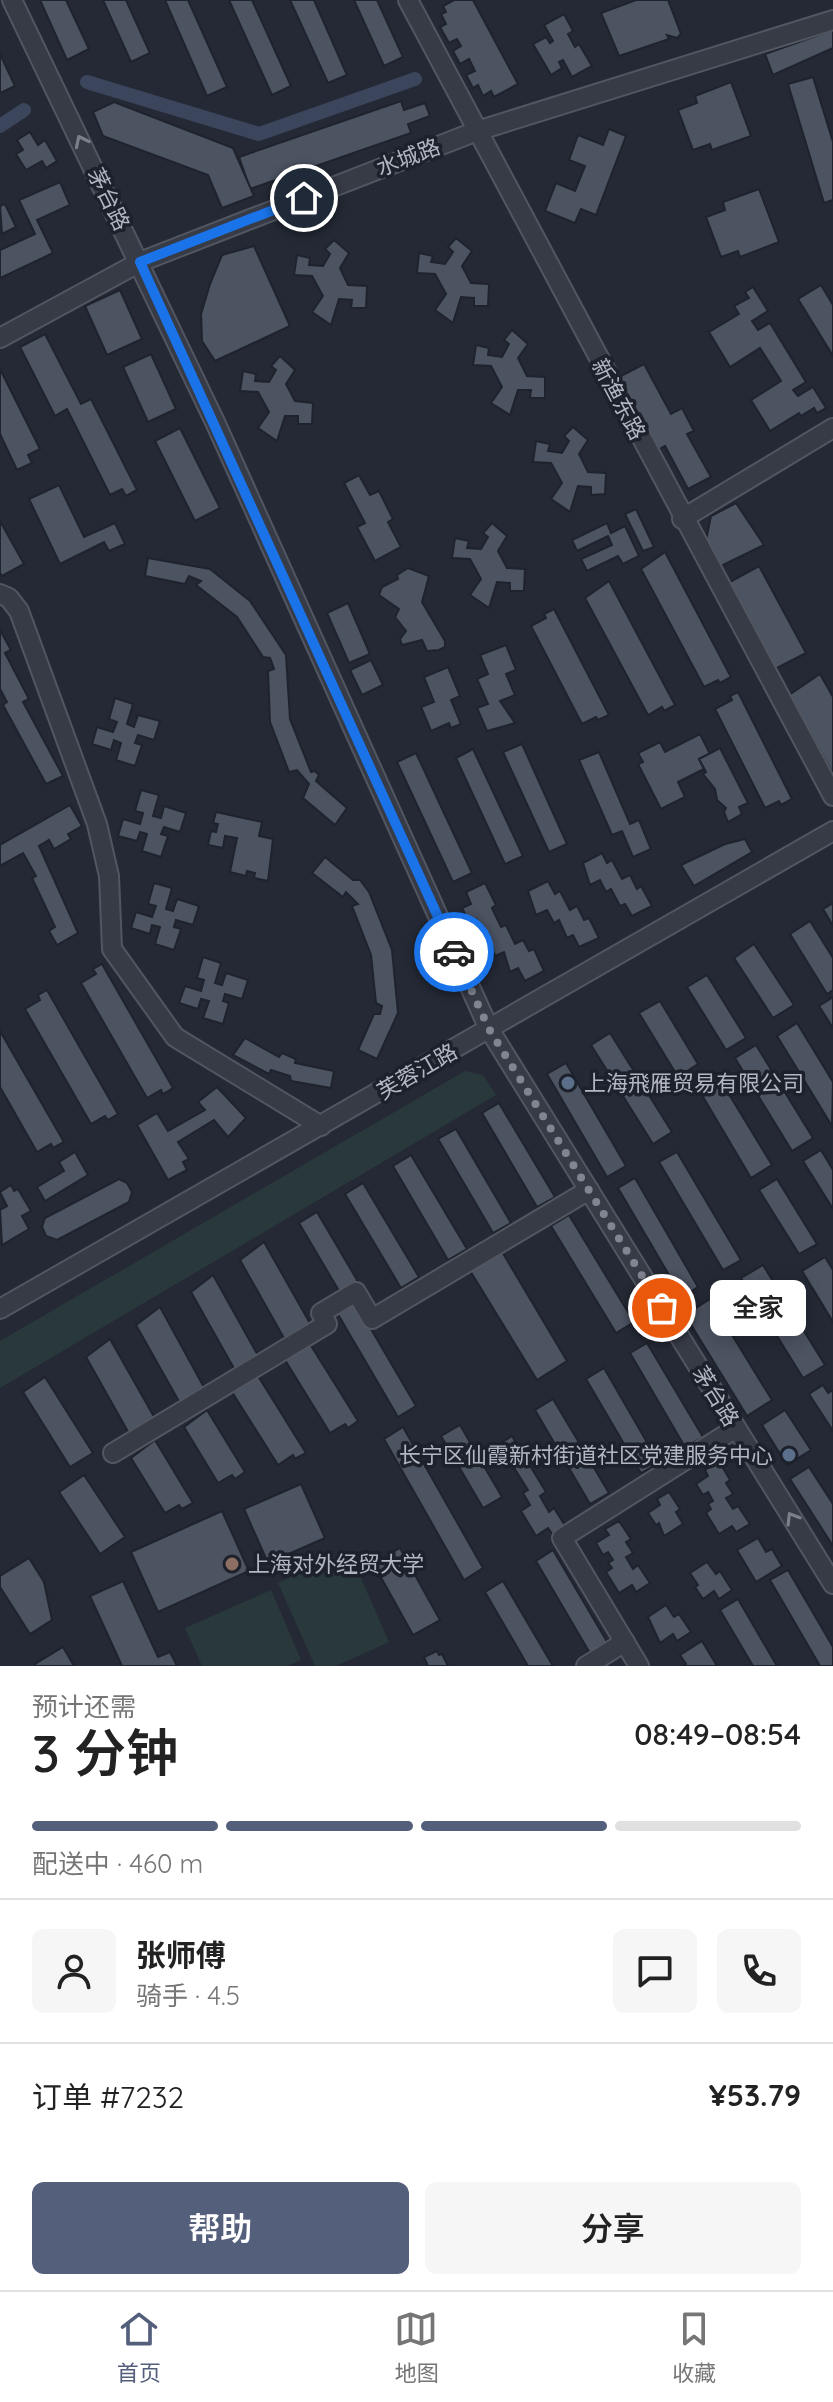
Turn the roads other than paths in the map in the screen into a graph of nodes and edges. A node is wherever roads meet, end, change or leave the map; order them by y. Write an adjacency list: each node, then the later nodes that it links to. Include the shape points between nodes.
1 (12, 0): 5 (street, 茅台路, one-way to 1)
2 (408, 0): 4 (street, 新渔东路)
3 (833, 20): 4 (street, 水城路)
4 (477, 131): 5 (street, 水城路); 8 (street, 新渔东路)
5 (140, 262): 6 (street, 水城路); 12 (street, 茅台路)
6 (0, 338)
7 (833, 428): 8 (street)
8 (682, 519): 10 (street, 新渔东路)
9 (0, 594): 13 (street, via 19,611 97,824 109,876 112,949 175,1037)
10 (833, 796)
11 (833, 831): 12 (street, 芙蓉江路)
12 (489, 1029): 13 (street, 芙蓉江路); 14 (street, 茅台路)
13 (321, 1126): 15 (street, 芙蓉江路)
14 (589, 1190): 16 (street, 茅台路); 17 (street, via 372,1319 356,1292 321,1313 327,1324)
15 (0, 1309)
16 (736, 1428): 18 (street, 茅台路, one-way to 16); 19 (street, via 562,1538)
17 (113, 1453)
18 (833, 1584)
19 (625, 1642): 20 (street); 21 (street)
20 (586, 1666)
21 (639, 1666)

